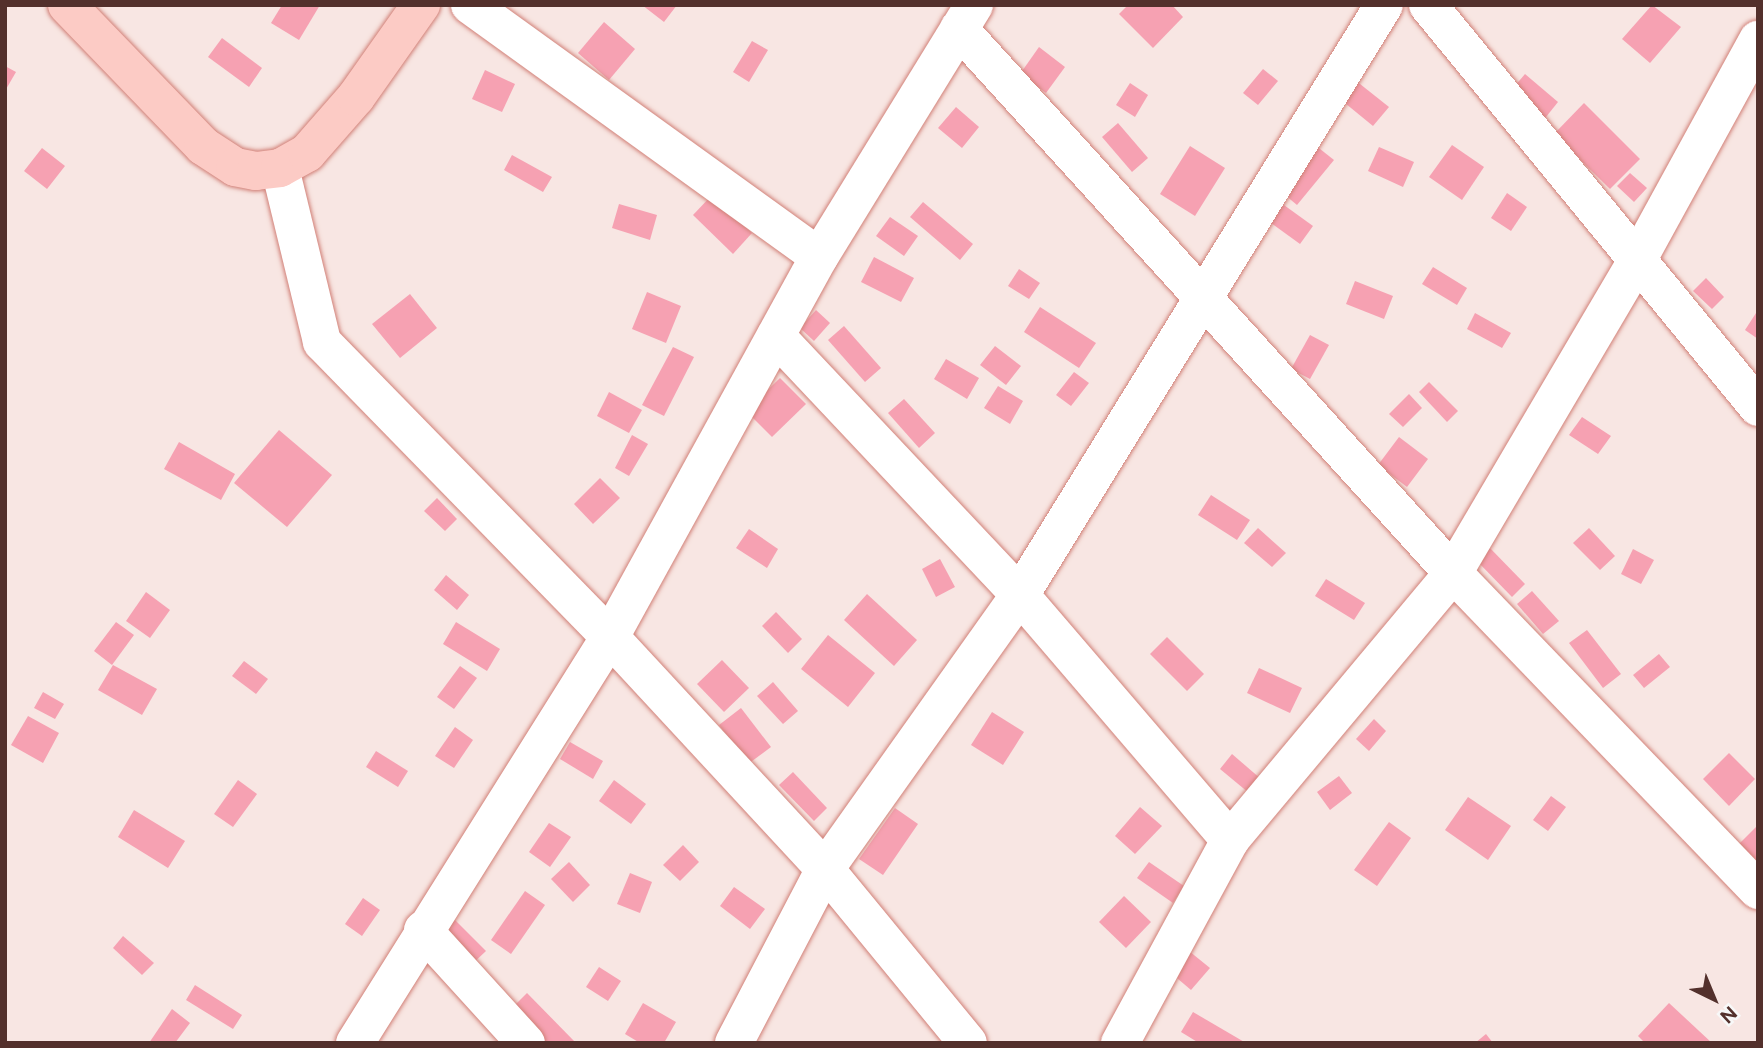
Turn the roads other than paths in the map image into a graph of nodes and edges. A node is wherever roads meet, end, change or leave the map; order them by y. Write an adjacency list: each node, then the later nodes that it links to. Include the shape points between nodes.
1 (67, 5): 8 (main road, via 202,146 235,167 256,171)
2 (422, 5): 8 (main road, via 356,97 307,153)
3 (470, 5): 9 (street)
4 (1384, 5): 11 (street)
5 (1428, 5): 10 (street)
6 (966, 17): 9 (street); 11 (street)
7 (1758, 40): 10 (street)
8 (280, 168): 16 (street, via 322,342)
9 (819, 257): 12 (street)
10 (1638, 259): 13 (street); 14 (street)
11 (1205, 295): 14 (street); 15 (street)
12 (776, 336): 15 (street); 16 (street)
13 (1758, 407)
14 (1453, 573): 17 (street); 19 (street)
15 (1020, 594): 17 (street); 18 (street)
16 (610, 637): 18 (street); 20 (street)
17 (1230, 840): 25 (street)
18 (825, 869): 23 (street); 24 (street)
19 (1758, 890)
20 (423, 930): 21 (street); 22 (street)
21 (355, 1043)
22 (526, 1043)
23 (734, 1043)
24 (968, 1043)
25 (1120, 1043)

